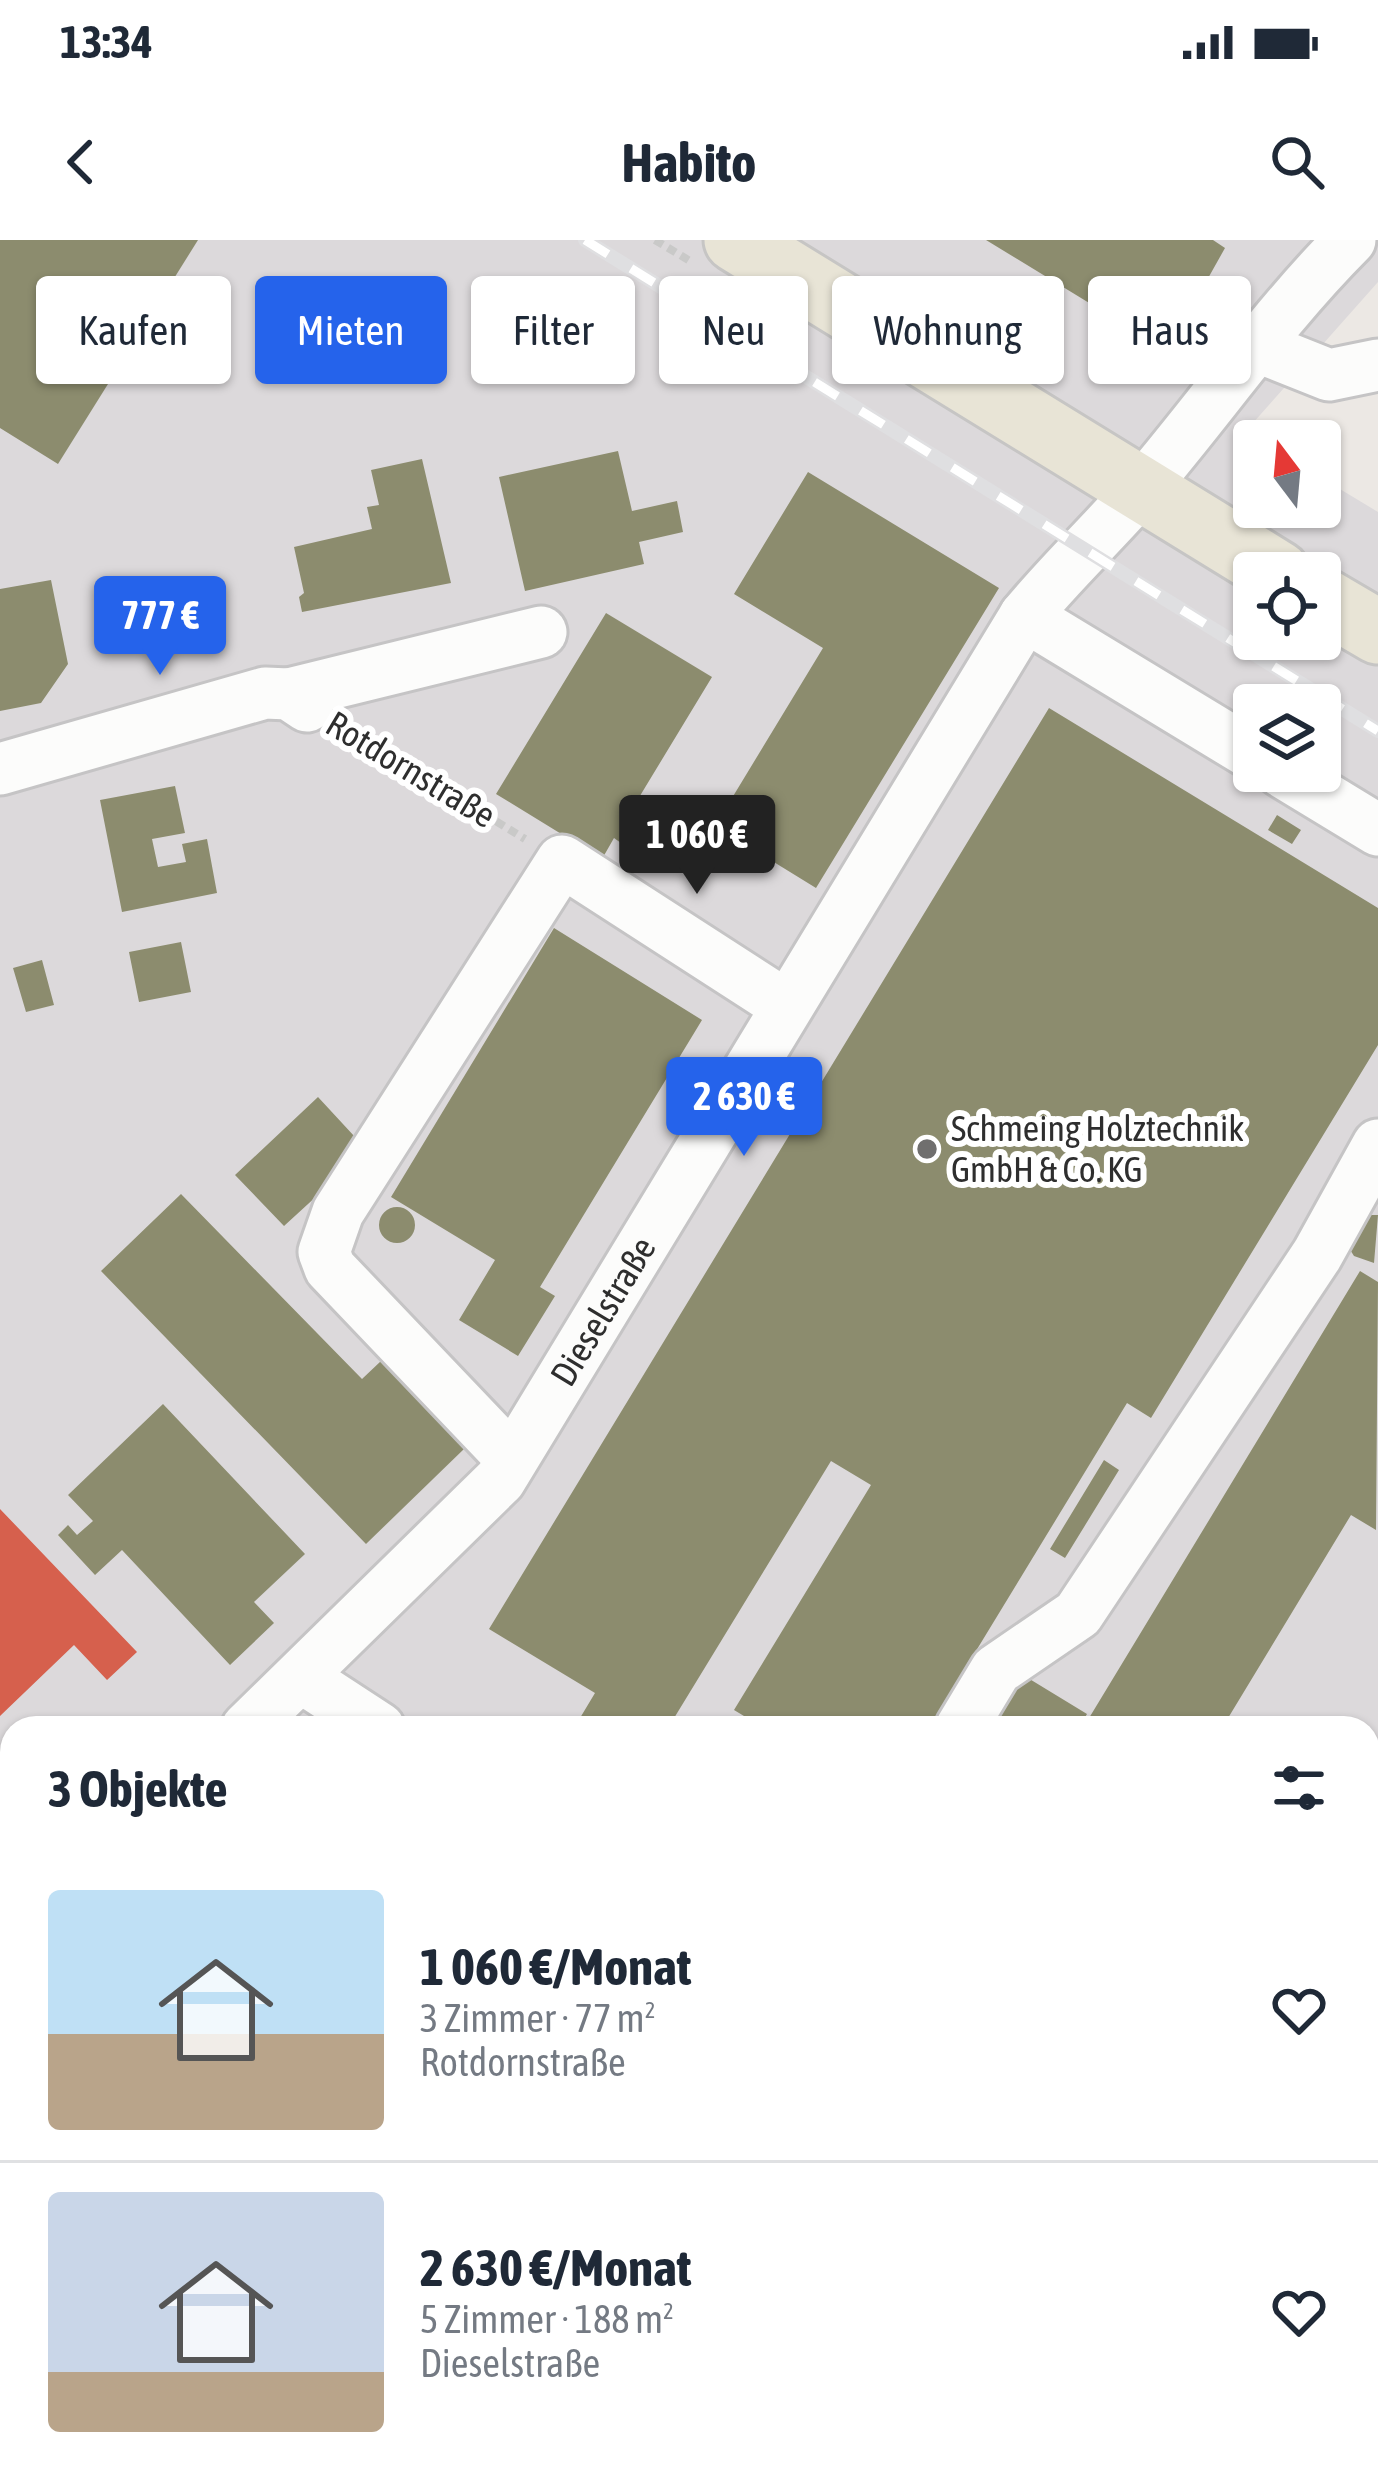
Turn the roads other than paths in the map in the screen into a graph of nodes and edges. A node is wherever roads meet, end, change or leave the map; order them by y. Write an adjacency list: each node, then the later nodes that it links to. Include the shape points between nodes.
1 (736, 240): 5 (main road)
2 (1350, 240): 3 (street, Dieselstraße)
3 (1256, 346): 4 (street, via 1329,375); 5 (street, Dieselstraße)
4 (1378, 365)
5 (1139, 491): 6 (main road); 8 (street, Dieselstraße)
6 (1242, 552)
7 (1341, 610): 10 (main road)
8 (1025, 616): 11 (street); 15 (street, Dieselstraße)
9 (541, 632): 12 (street, Rotdornstraße, via 298,700 265,693)
10 (1378, 632)
11 (1233, 742)
12 (0, 769)
13 (1316, 792): 14 (street)
14 (1378, 830)
15 (785, 1005): 17 (street, Dieselstraße); 17 (street, via 562,861 338,1212 324,1252 330,1268)
16 (1378, 1145): 21 (street, via 1317,1256 1078,1614 996,1670)
17 (512, 1459): 18 (street, Dieselstraße)
18 (301, 1677): 19 (street, Dieselstraße); 20 (street)
19 (260, 1716)
20 (361, 1716)
21 (968, 1716)

